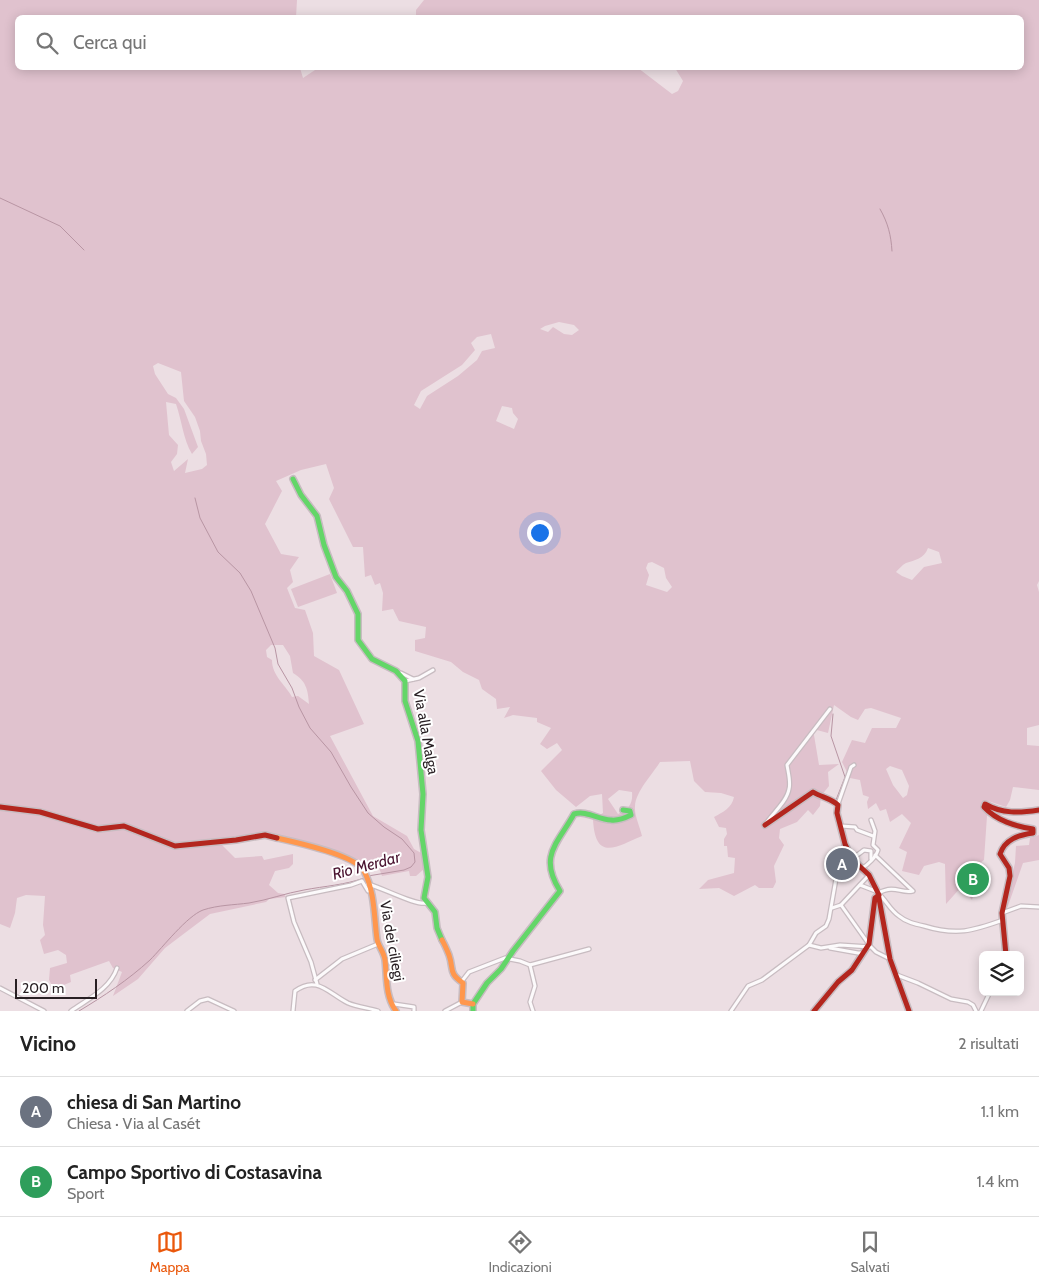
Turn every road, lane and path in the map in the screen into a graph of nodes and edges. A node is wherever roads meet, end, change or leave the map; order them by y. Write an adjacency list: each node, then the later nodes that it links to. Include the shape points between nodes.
1 (293, 479): 3 (street, Via alla Malga, via 301,496 317,516 336,577 358,614 358,640 372,659)
2 (433, 670): 4 (street)
3 (399, 672): 4 (street); 5 (street, Via alla Malga)
4 (413, 679): 5 (street)
5 (405, 681): 26 (street, Via alla Malga, via 405,701 419,751 423,794 421,830 428,877 423,895)
6 (830, 709): 13 (street, via 788,765 789,789)
7 (854, 765): 8 (street)
8 (838, 805): 13 (street, via 814,792); 14 (street)
9 (0, 806): 21 (street, via 54,816 98,829 127,827 175,846 265,835 316,847 353,861 362,868)
10 (623, 810): 38 (street, via 630,811 631,815 614,821 585,812 574,814 550,856 560,891)
11 (1039, 810): 30 (street, via 1019,813 985,804 984,807 996,817 1034,829 1033,833 1021,834 1001,848 1000,854 1010,876)
12 (871, 820): 15 (street, via 875,831)
13 (765, 824)
14 (841, 826): 15 (street, via 855,827); 18 (street, via 845,844)
15 (873, 836): 16 (street, via 873,845 878,850)
16 (875, 855): 17 (street); 25 (street, via 913,891 891,888)
17 (871, 860): 18 (street, via 871,851 864,850); 19 (street)
18 (854, 861): 19 (street); 28 (street, via 836,876)
19 (862, 868): 20 (street)
20 (869, 875): 22 (street); 25 (street)
21 (366, 880): 23 (street); 24 (street, Via dei ciliegi)
22 (860, 885): 25 (street); 27 (street)
23 (375, 886): 24 (street); 26 (street, via 415,902)
24 (370, 892): 31 (street, Via dei ciliegi); 44 (street, via 362,881 288,898)
25 (878, 893): 30 (street, via 905,920 936,930 976,930); 33 (street); 39 (street)
26 (427, 903): 43 (street, Via alla Malga, via 435,912 437,928 448,951 450,971)
27 (841, 905): 28 (street); 33 (street)
28 (832, 908): 32 (street, via 826,926 816,933)
29 (1039, 908): 30 (street, via 1022,906)
30 (1002, 916): 36 (street)
31 (378, 944): 44 (street, via 342,959); 49 (street, Via dei ciliegi, via 385,957)
32 (809, 945): 34 (street); 63 (street, via 762,980 748,986)
33 (868, 946): 34 (street); 37 (street); 39 (street)
34 (826, 947): 37 (street)
35 (589, 949): 40 (street)
36 (1006, 951)
37 (864, 953): 64 (street)
38 (508, 958): 40 (street); 43 (street, via 470,972); 48 (street)
39 (890, 959): 42 (street)
40 (530, 965): 62 (street, via 535,986 530,1002)
41 (117, 968): 53 (street, via 104,988)
42 (896, 975): 50 (street, via 951,999 968,1002); 65 (street)
43 (462, 981): 47 (street)
44 (316, 982): 56 (street, via 295,991); 57 (street, via 349,1004)
45 (0, 988): 52 (street)
46 (988, 996): 51 (street)
47 (462, 1002): 48 (street); 60 (street)
48 (473, 1004): 61 (street)
49 (392, 1006): 58 (street, Via dei ciliegi); 59 (street, Via dei ciliegi, via 414,1007)
50 (976, 1010): 51 (street)
51 (982, 1010)
52 (44, 1011)
53 (71, 1011)
54 (187, 1011): 55 (street, via 208,999)
55 (234, 1011)
56 (293, 1011)
57 (378, 1011)
58 (396, 1011)
59 (414, 1011)
60 (445, 1011)
61 (473, 1011)
62 (533, 1011)
63 (731, 1011)
64 (814, 1011)
65 (909, 1011)

